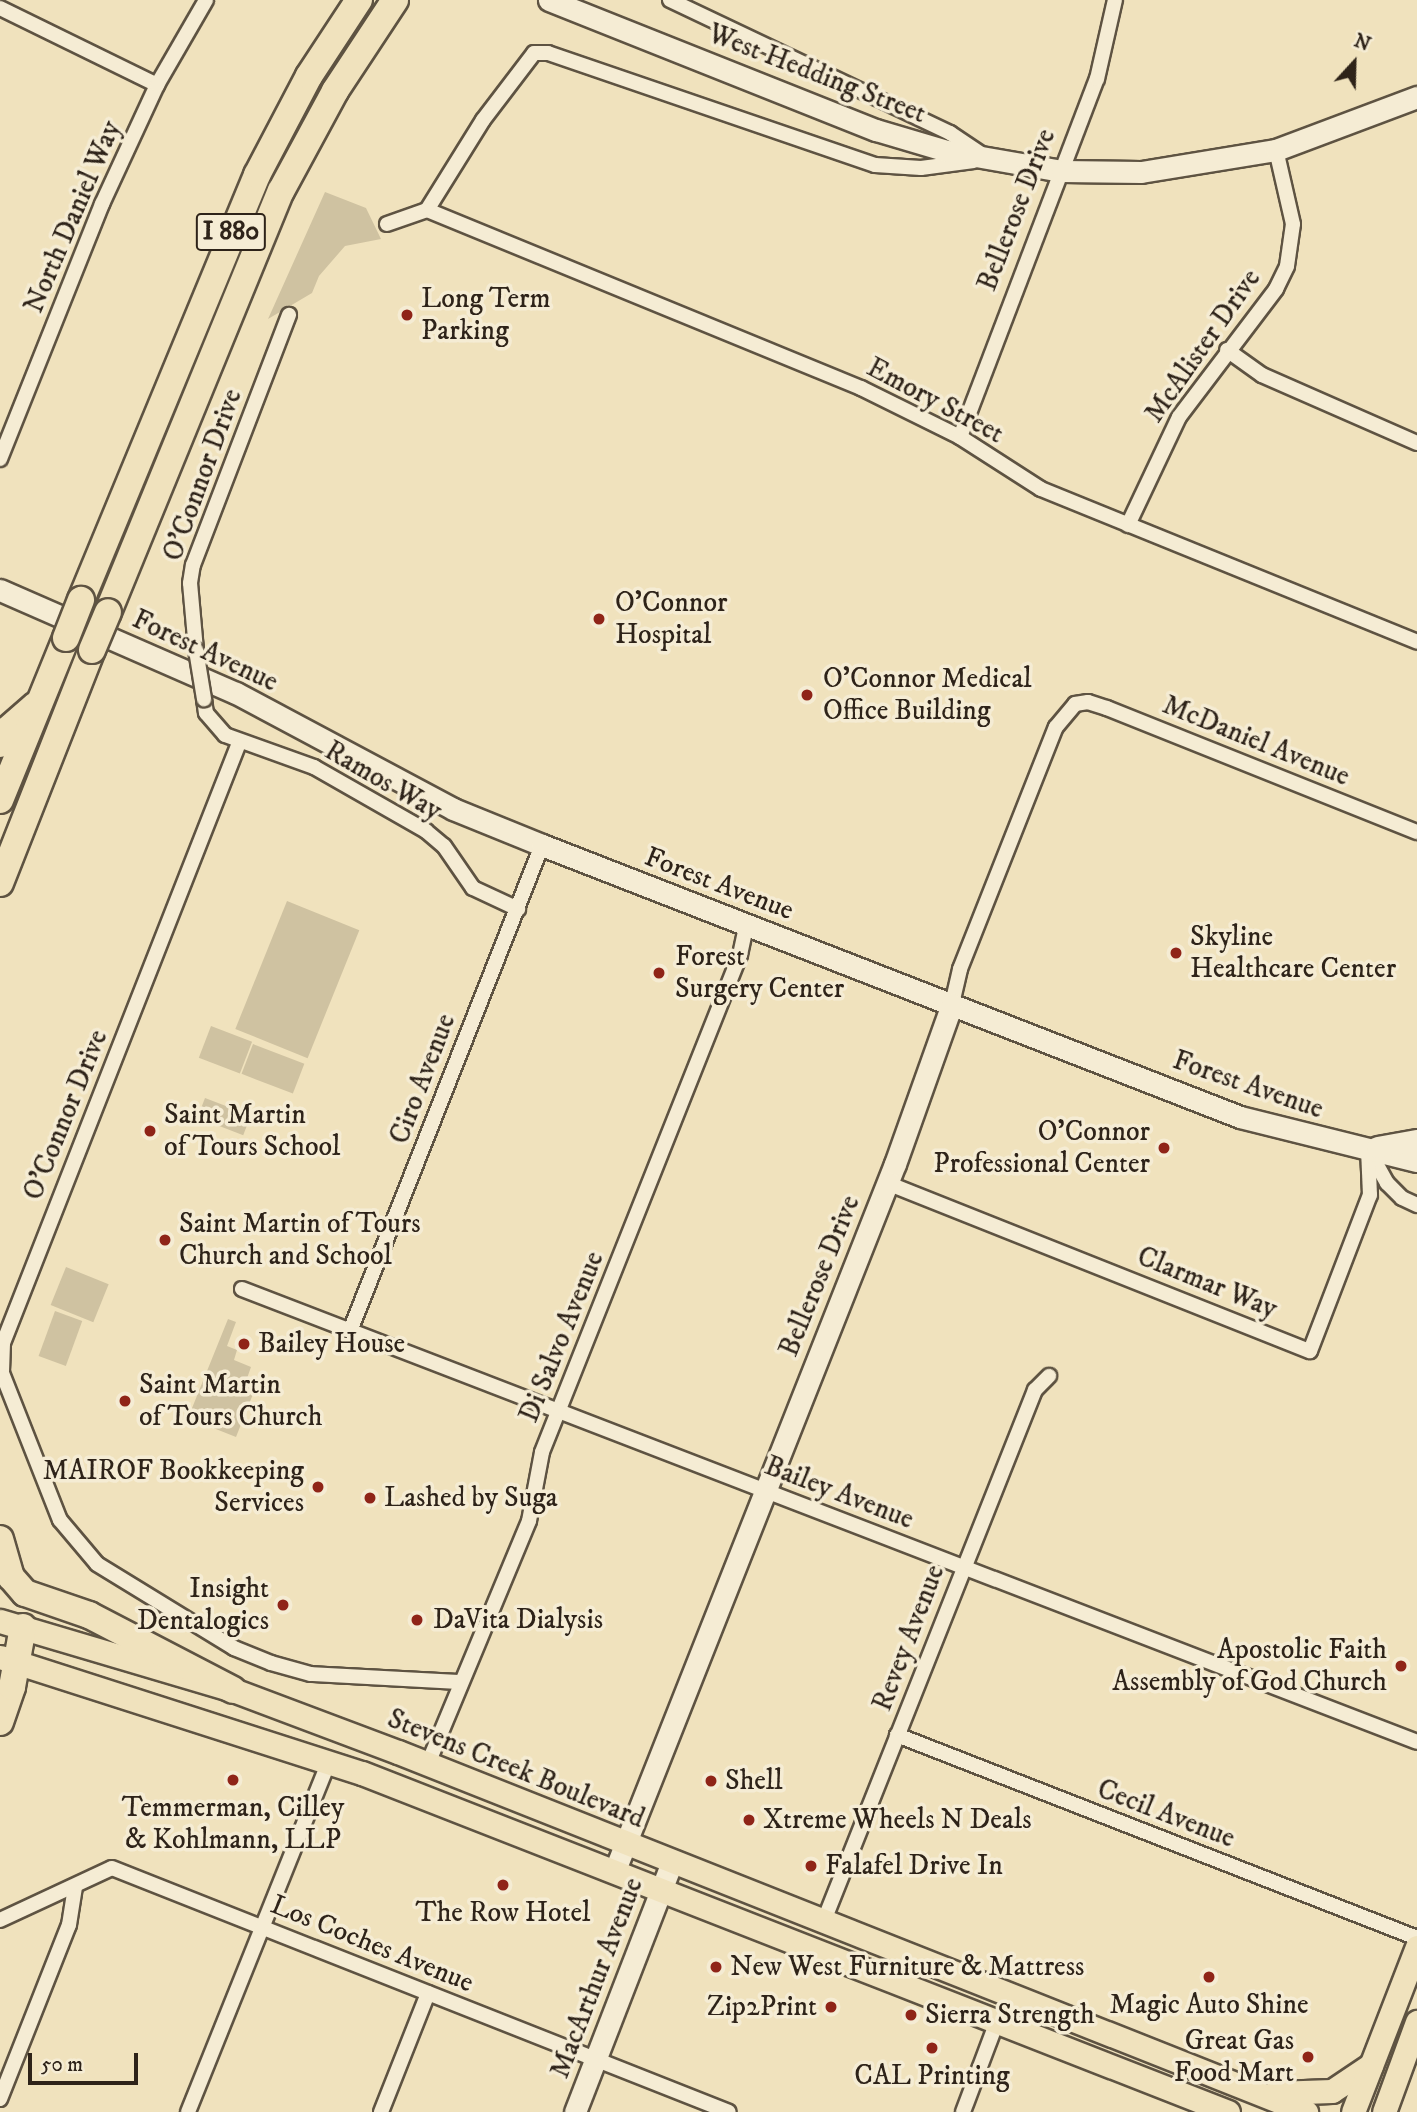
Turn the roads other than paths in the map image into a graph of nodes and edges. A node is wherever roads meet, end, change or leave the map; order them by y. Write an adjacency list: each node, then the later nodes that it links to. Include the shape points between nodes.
1 (206, 0): 8 (street, North Daniel Way)
2 (359, 0): 23 (highway, I 880, bridge, via 309,76 257,175)
3 (395, 0): 30 (highway, I 880, bridge, via 335,91 270,216)
4 (549, 0): 11 (main road, West Hedding Street, via 876,130)
5 (670, 0): 11 (street, West Hedding Street, via 950,133)
6 (1115, 0): 12 (street, Bellerose Drive, via 1097,79)
7 (0, 8): 8 (street)
8 (157, 85): 19 (street, North Daniel Way, via 102,204)
9 (1417, 97): 10 (main road, West Hedding Street)
10 (1276, 150): 12 (main road, West Hedding Street, via 1141,172); 16 (street, McAlister Drive, via 1293,224 1293,245 1276,289)
11 (990, 159): 12 (main road, West Hedding Street); 13 (street, West Hedding Street, via 921,168 875,165 548,53 534,53)
12 (1062, 171): 17 (street, Bellerose Drive)
13 (427, 210): 14 (street); 17 (street, Emory Street, via 861,388)
14 (387, 224)
15 (289, 314): 25 (street, O’Connor Drive, bridge, via 190,583 204,699 212,723)
16 (1227, 349): 18 (street, via 1262,374); 20 (street, McAlister Drive, via 1179,416)
17 (960, 437): 20 (street, Emory Street, via 1041,489)
18 (1417, 443)
19 (0, 459)
20 (1128, 525): 22 (street, Emory Street)
21 (0, 590): 29 (main road, Forest Avenue, via 215,682 453,809)
22 (1417, 642)
23 (40, 702): 26 (highway, via 7,730); 27 (highway, I 880)
24 (1075, 704): 28 (street, McDaniel Avenue, via 1088,702 1107,708); 33 (street, Bellerose Drive, via 1056,727 960,969)
25 (239, 743): 31 (street, Ramos Way, via 280,752 314,767 426,831 444,846 473,888); 48 (street, O’Connor Drive, via 3,1343 2,1373 60,1520 97,1564 234,1648 271,1663 311,1674)
26 (0, 744)
27 (0, 800)
28 (1417, 832)
29 (542, 845): 31 (street, Ciro Avenue); 32 (main road, Forest Avenue)
30 (0, 883)
31 (518, 909): 40 (street, Ciro Avenue)
32 (746, 926): 33 (main road, Forest Avenue); 42 (street, Di Salvo Avenue, via 740,956)
33 (952, 1004): 35 (main road, Forest Avenue, via 1240,1117); 37 (main road, Bellerose Drive)
34 (1417, 1140): 35 (main road)
35 (1368, 1149): 36 (main road, Forest Avenue); 37 (street, Clarmar Way, via 1370,1195 1310,1351); 38 (street, via 1387,1183)
36 (1417, 1161)
37 (887, 1183): 43 (main road, Bellerose Drive)
38 (1417, 1205)
39 (242, 1289): 40 (street, Bailey Avenue)
40 (350, 1331): 42 (street, Bailey Avenue)
41 (1049, 1376): 45 (street, Revey Avenue, via 1035,1390)
42 (559, 1411): 43 (street, Bailey Avenue); 48 (street, Di Salvo Avenue, via 542,1452 529,1521)
43 (764, 1490): 45 (street, Bailey Avenue); 56 (main road, Bellerose Drive)
44 (0, 1539): 49 (highway, via 11,1577 25,1593 89,1615)
45 (963, 1567): 51 (street, Revey Avenue); 52 (street, Bailey Avenue)
46 (12, 1624): 47 (highway); 49 (main road, Stevens Creek Boulevard)
47 (8, 1659): 50 (highway); 53 (main road, Stevens Creek Boulevard)
48 (461, 1682): 54 (street, Di Salvo Avenue)
49 (233, 1690): 54 (main road, Stevens Creek Boulevard)
50 (0, 1722)
51 (897, 1735): 62 (street, Revey Avenue); 64 (street, Cecil Avenue)
52 (1417, 1742)
53 (329, 1762): 55 (main road, Stevens Creek Boulevard); 63 (street)
54 (427, 1766): 55 (main road); 56 (main road, Stevens Creek Boulevard)
55 (362, 1773): 58 (main road, Stevens Creek Boulevard)
56 (625, 1845): 57 (main road, Stevens Creek Boulevard); 58 (main road, Bellerose Drive)
57 (671, 1864): 60 (main road, MacArthur Avenue); 62 (main road, Stevens Creek Boulevard)
58 (615, 1870): 60 (main road, Stevens Creek Boulevard)
59 (75, 1888): 61 (street, Los Coches Avenue); 63 (street, Los Coches Avenue, via 112,1868); 74 (street, via 69,1925)
60 (662, 1889): 66 (main road, Stevens Creek Boulevard); 71 (main road, MacArthur Avenue)
61 (0, 1920)
62 (823, 1923): 68 (main road, Stevens Creek Boulevard)
63 (262, 1927): 67 (street, Los Coches Avenue); 75 (street)
64 (1417, 1938)
65 (1417, 1947): 72 (main road)
66 (898, 1980): 68 (main road, Stevens Creek Boulevard, via 930,1979 981,1999 993,2000); 69 (main road, Stevens Creek Boulevard)
67 (428, 1993): 71 (street, Los Coches Avenue); 76 (street)
68 (1003, 1993): 73 (main road, Stevens Creek Boulevard)
69 (998, 2019): 79 (street); 80 (main road, Stevens Creek Boulevard)
70 (1417, 2022): 83 (main road)
71 (595, 2059): 77 (main road, MacArthur Avenue); 78 (street, Los Coches Avenue)
72 (1371, 2065): 73 (main road, via 1332,2091); 82 (main road)
73 (1259, 2093): 81 (main road, Stevens Creek Boulevard)
74 (0, 2099)
75 (188, 2112)
76 (381, 2112)
77 (575, 2112)
78 (729, 2112)
79 (963, 2112)
80 (1228, 2112)
81 (1306, 2112)
82 (1353, 2112)
83 (1384, 2112)

